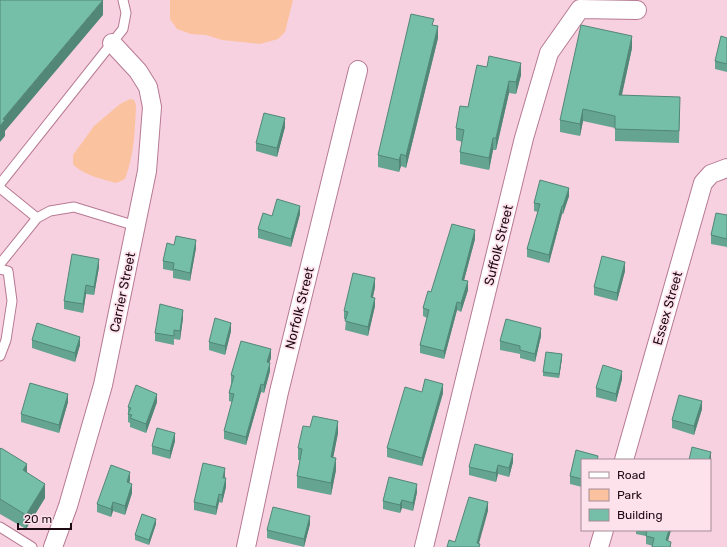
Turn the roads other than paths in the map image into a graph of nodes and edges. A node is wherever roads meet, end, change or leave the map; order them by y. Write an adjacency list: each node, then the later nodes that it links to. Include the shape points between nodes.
1 (123, 0): 3 (lane, via 126,13 123,29)
2 (637, 10): 19 (street, Suffolk Street, via 580,9 549,53 524,138)
3 (112, 43): 6 (lane); 9 (street, Carrier Street, via 138,72 148,88 152,106 147,171)
4 (358, 70): 18 (street, Norfolk Street, via 280,385)
5 (727, 168): 13 (street, Essex Street, via 711,174 703,183)
6 (0, 184)
7 (0, 188): 8 (lane)
8 (37, 218): 9 (lane, via 50,210 74,207); 10 (lane)
9 (136, 226): 17 (street, Carrier Street, via 103,385 68,506)
10 (0, 264)
11 (0, 269): 12 (lane, via 8,271 12,301 6,340)
12 (0, 356)
13 (624, 459)
14 (0, 527): 16 (lane)
15 (604, 531): 20 (street)
16 (29, 546)
17 (53, 547)
18 (246, 547)
19 (424, 547)
20 (599, 547)

